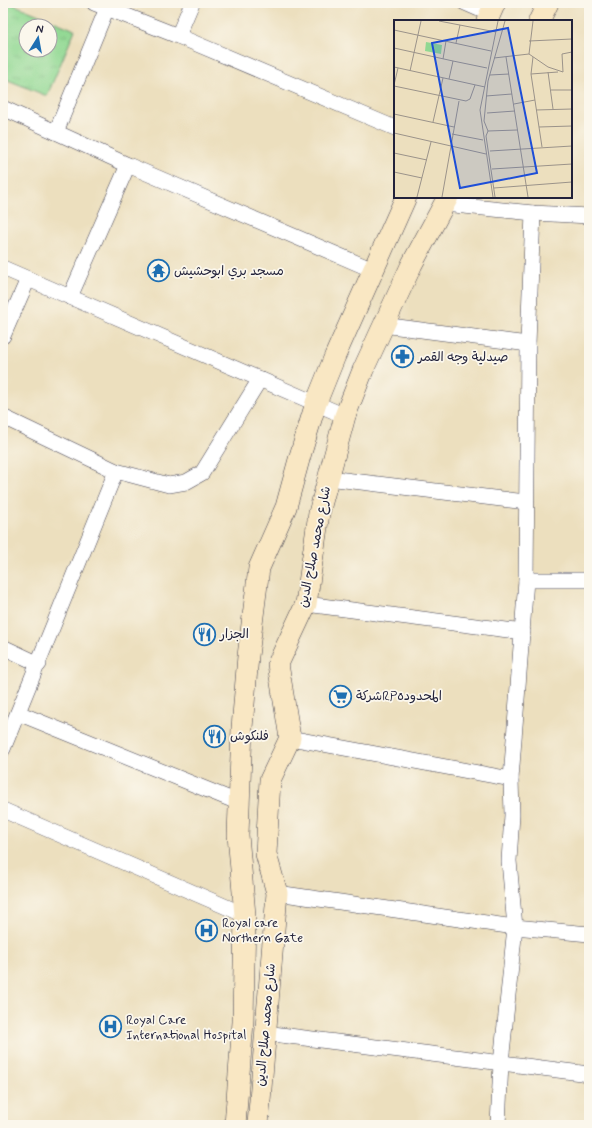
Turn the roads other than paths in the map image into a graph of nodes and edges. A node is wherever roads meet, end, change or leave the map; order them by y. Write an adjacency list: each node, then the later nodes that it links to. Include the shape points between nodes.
1 (192, 3): 7 (street)
2 (465, 3): 5 (street)
3 (548, 3): 6 (main road)
4 (101, 6): 7 (street); 10 (street)
5 (491, 13)
6 (540, 20)
7 (178, 36): 9 (street)
8 (3, 108): 10 (street)
9 (394, 128)
10 (56, 132): 11 (street)
11 (128, 165): 17 (street); 19 (street)
12 (406, 198): 17 (main road, شارع محمد صلاح الدين)
13 (446, 201): 14 (street); 20 (main road, شارع محمد صلاح الدين, via 412,264)
14 (533, 213): 15 (street); 22 (street)
15 (589, 216)
16 (3, 268): 18 (street)
17 (373, 270): 24 (main road, شارع محمد صلاح الدين)
18 (28, 279): 19 (street); 21 (street)
19 (70, 297): 23 (street)
20 (384, 326): 22 (street); 25 (main road, شارع محمد صلاح الدين)
21 (3, 336)
22 (528, 344): 29 (street)
23 (260, 379): 24 (street); 27 (street, via 202,473 186,482 169,485)
24 (316, 403): 25 (street); 40 (main road, شارع محمد صلاح الدين, via 286,507 259,568 242,728)
25 (345, 416): 28 (main road, شارع محمد صلاح الدين)
26 (3, 417): 27 (street)
27 (116, 471): 35 (street)
28 (328, 478): 29 (street); 32 (main road, شارع محمد صلاح الدين, via 319,513)
29 (526, 502): 30 (street)
30 (526, 580): 31 (street); 33 (street)
31 (589, 580)
32 (306, 604): 33 (street); 37 (main road, شارع محمد صلاح الدين, via 278,664)
33 (523, 632): 39 (street)
34 (3, 647): 35 (street)
35 (39, 664): 36 (street)
36 (18, 713): 38 (street); 40 (street)
37 (290, 738): 39 (street); 42 (main road, شارع محمد صلاح الدين, via 270,780 266,854)
38 (3, 749)
39 (511, 779): 44 (street, via 509,861)
40 (240, 803): 43 (main road, شارع محمد صلاح الدين, via 238,835)
41 (3, 810): 43 (street)
42 (277, 893): 44 (street); 46 (main road, شارع محمد صلاح الدين)
43 (245, 914): 49 (main road, شارع محمد صلاح الدين, via 243,1022)
44 (515, 927): 45 (street); 47 (street)
45 (589, 934)
46 (265, 1034): 47 (street); 50 (main road, شارع محمد صلاح الدين)
47 (501, 1063): 48 (street); 51 (street)
48 (589, 1074)
49 (235, 1125)
50 (258, 1125)
51 (498, 1125)

